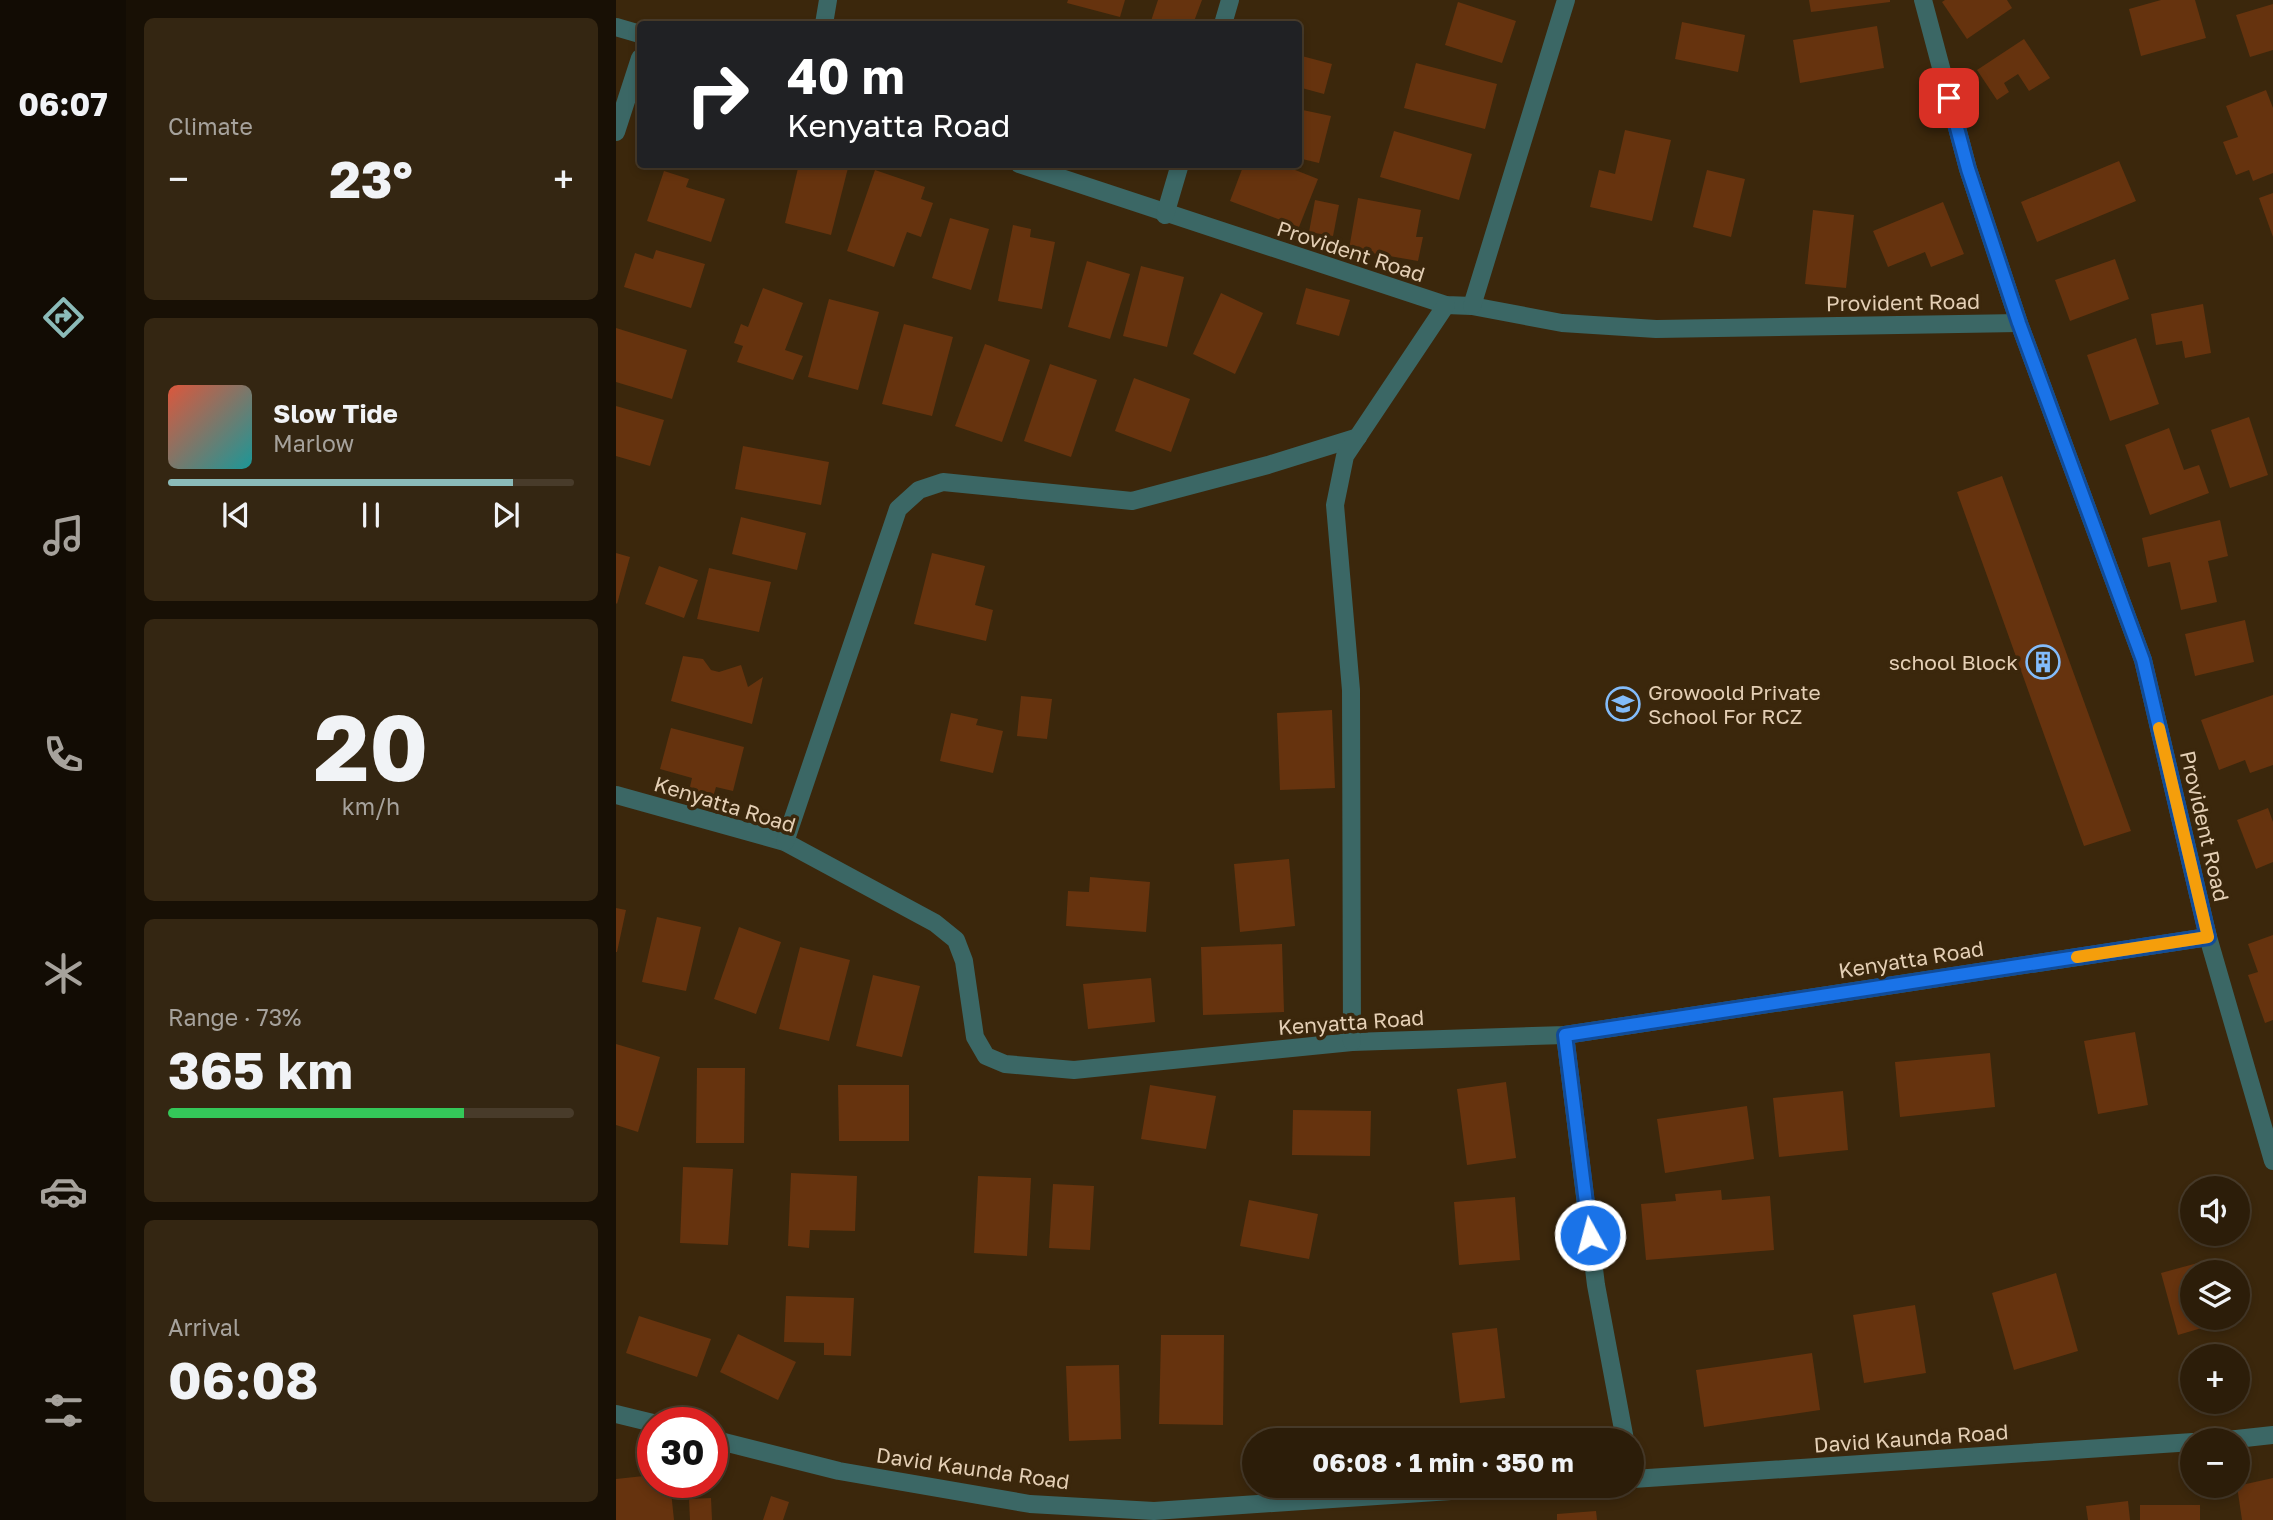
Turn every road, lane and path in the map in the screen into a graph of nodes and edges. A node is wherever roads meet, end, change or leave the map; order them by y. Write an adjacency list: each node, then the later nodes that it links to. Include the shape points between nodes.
1 (828, 0): 5 (street)
2 (1230, 0): 6 (street)
3 (1566, 0): 15 (street)
4 (1923, 0): 16 (street, via 1968,169)
5 (824, 21)
6 (1224, 21)
7 (616, 27): 8 (street)
8 (637, 33)
9 (637, 67): 10 (street)
10 (616, 132)
11 (1030, 168): 13 (street, Provident Road)
12 (1179, 168): 13 (street)
13 (1165, 215): 14 (street, Provident Road)
14 (1446, 305): 15 (street, Provident Road); 17 (street)
15 (1472, 306): 16 (street, Provident Road, via 1562,323 1656,329)
16 (2019, 323): 20 (street, Provident Road, via 2143,660)
17 (1358, 437): 19 (street, via 1132,501 943,482 919,490 898,509); 22 (street, via 1345,456 1335,505 1351,690)
18 (616, 795): 19 (street, Kenyatta Road)
19 (785, 842): 22 (street, Kenyatta Road, via 935,923 956,940 964,961 975,1037 986,1056 1005,1064 1074,1070)
20 (2208, 937): 21 (street, Kenyatta Road); 23 (street, Provident Road)
21 (1565, 1035): 22 (street, Kenyatta Road); 26 (street, via 1596,1285)
22 (1352, 1042)
23 (2273, 1161)
24 (616, 1414): 25 (street)
25 (637, 1419)
26 (1623, 1428)
27 (2273, 1435): 28 (street)
28 (2250, 1438)
29 (728, 1442): 32 (street, David Kaunda Road, via 839,1471 1017,1502 1154,1511)
30 (2180, 1443): 31 (street, David Kaunda Road)
31 (1644, 1478)
32 (1347, 1498)

